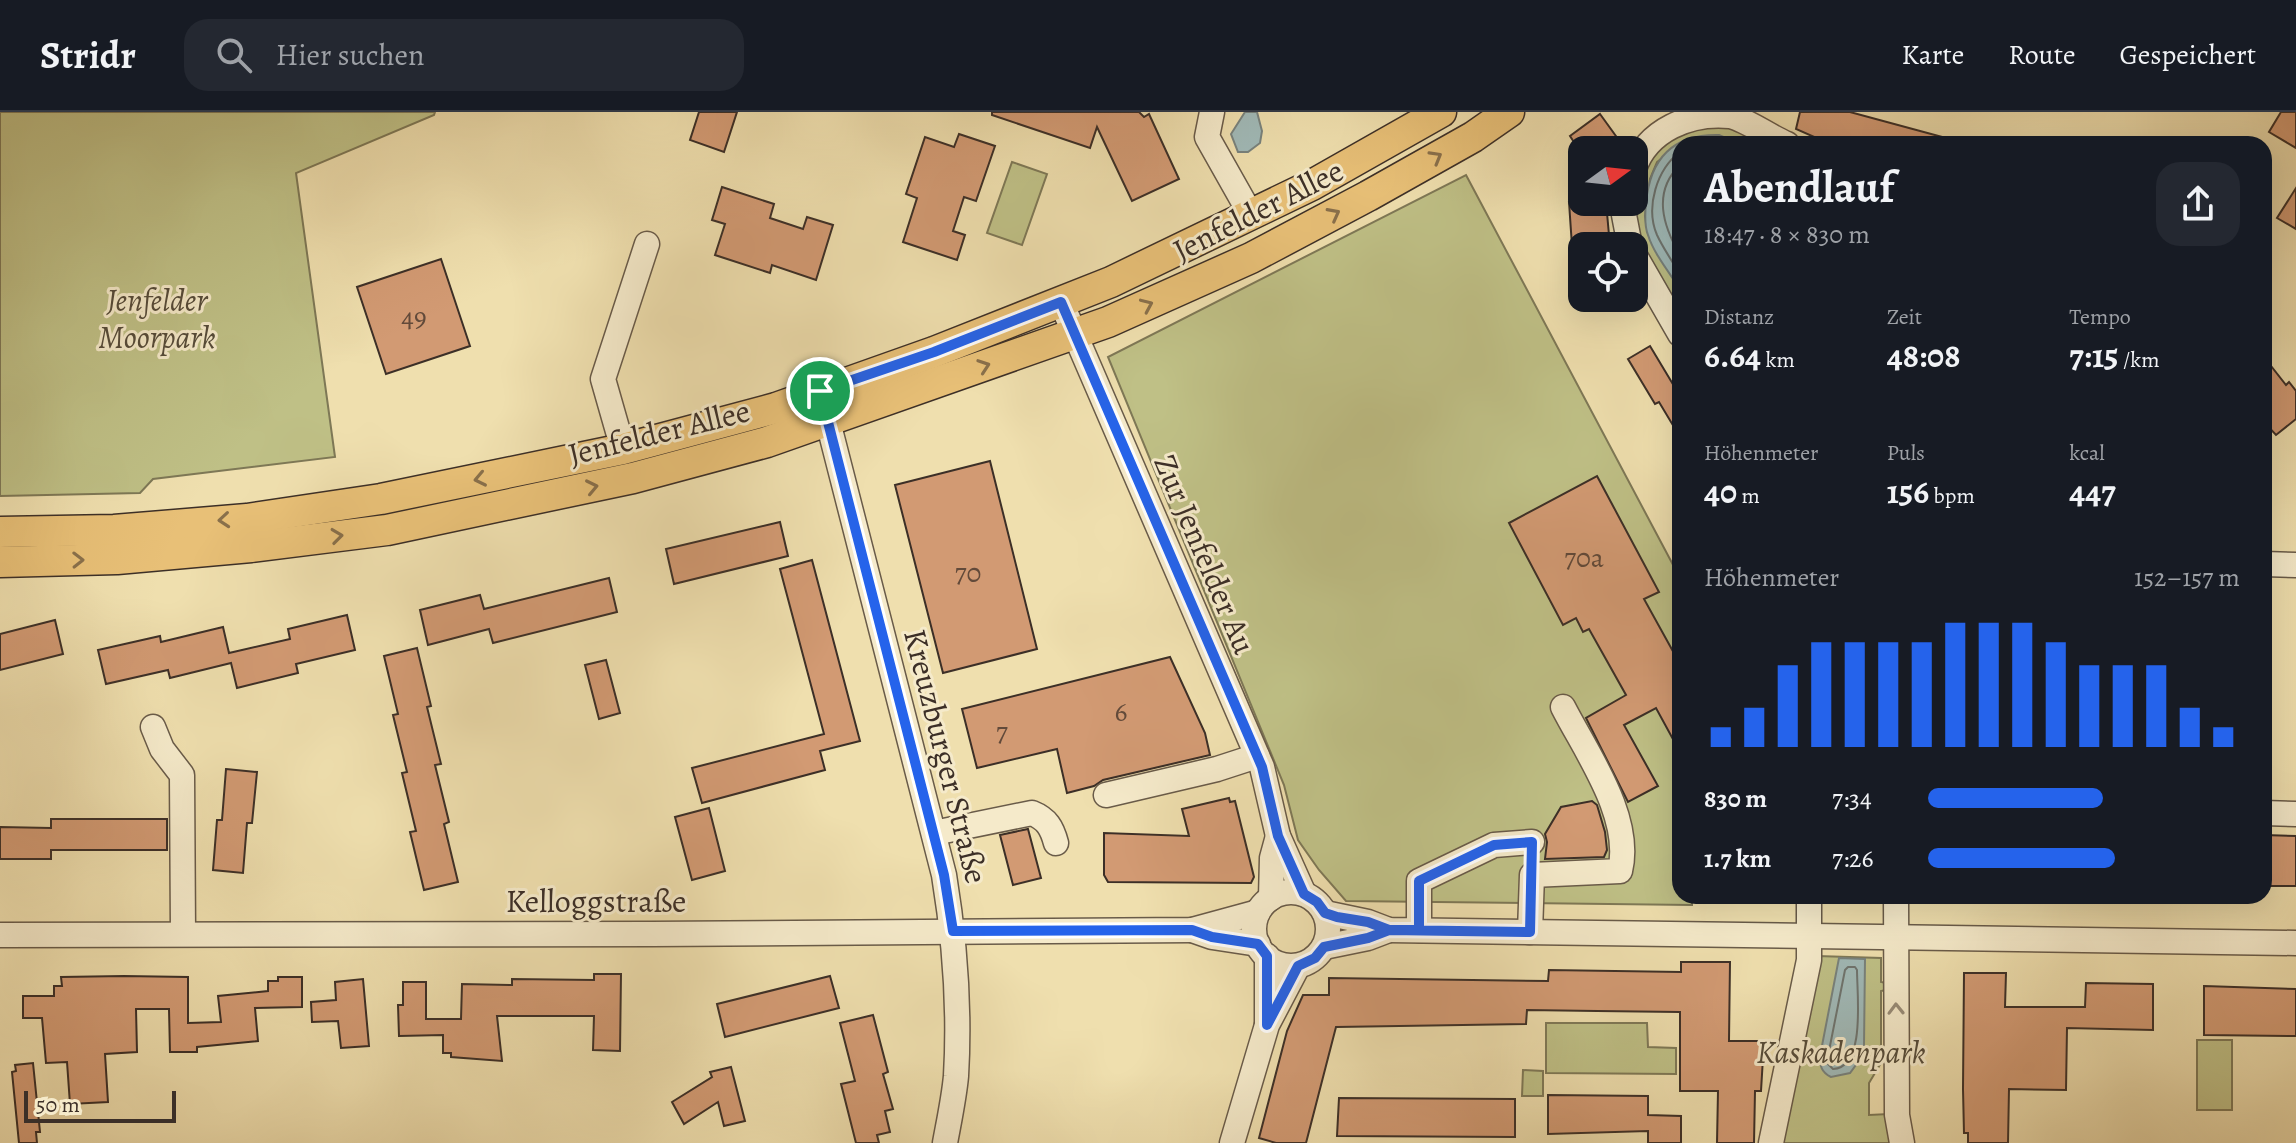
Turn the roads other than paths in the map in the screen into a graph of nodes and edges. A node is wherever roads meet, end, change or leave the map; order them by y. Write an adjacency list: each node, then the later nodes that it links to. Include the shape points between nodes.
1 (1212, 112): 9 (street, via 1207,137)
2 (1441, 112): 7 (main road, Jenfelder Allee)
3 (1509, 112): 8 (main road, Jenfelder Allee, one-way to 3)
4 (1681, 115): 5 (street, via 1717,113); 6 (street)
5 (1771, 136)
6 (1648, 145)
7 (1363, 157): 8 (street, via 1370,175); 9 (main road, Jenfelder Allee)
8 (1368, 196): 14 (main road, Jenfelder Allee, one-way to 8, via 1251,258)
9 (1251, 215): 12 (main road, Jenfelder Allee)
10 (647, 244): 19 (street, via 603,379)
11 (1648, 278): 13 (street)
12 (1061, 302): 14 (street, Zur Jenfelder Au); 15 (main road, Jenfelder Allee)
13 (1672, 320)
14 (1075, 335): 17 (main road, Jenfelder Allee, one-way to 14); 26 (street, Zur Jenfelder Au)
15 (934, 352): 16 (main road, Jenfelder Allee); 17 (street, via 916,369)
16 (820, 391): 18 (street, Kreuzburger Straße); 19 (main road, Jenfelder Allee)
17 (910, 392): 18 (main road, Jenfelder Allee)
18 (828, 422): 21 (main road, Jenfelder Allee, one-way to 18, via 117,559 387,530 633,478); 30 (street, Kreuzburger Straße)
19 (623, 449): 20 (main road, Jenfelder Allee, one-way to 20, via 381,499 247,519)
20 (0, 532)
21 (0, 562)
22 (2272, 564): 23 (street)
23 (2296, 565)
24 (1563, 707): 33 (street, via 1616,811 1623,857 1620,871)
25 (153, 727): 44 (street, via 182,775)
26 (1257, 756): 27 (street); 31 (street, Zur Jenfelder Au)
27 (1106, 795)
28 (2272, 813): 29 (street)
29 (2296, 814)
30 (934, 833): 32 (street, via 1032,813 1052,827); 42 (street, Kreuzburger Straße)
31 (1278, 836): 34 (street, Zur Jenfelder Au); 37 (street, Zur Jenfelder Au)
32 (1056, 843)
33 (1532, 875): 41 (street, via 1537,842 1494,845 1419,881); 43 (street)
34 (1304, 894): 37 (street, via 1291,892); 38 (street)
35 (1809, 904): 46 (street)
36 (1896, 904): 47 (street)
37 (1264, 905): 39 (street, Kelloggstraße); 50 (street, via 1254,928)
38 (1325, 913): 40 (street); 49 (street, via 1329,927)
39 (1192, 930): 42 (street, Kelloggstraße); 50 (street, Kelloggstraße)
40 (1389, 930): 41 (street); 49 (street)
41 (1419, 930): 43 (street)
42 (953, 931): 44 (street, Kelloggstraße); 53 (street, Kreuzburger Straße, via 956,1078)
43 (1530, 932): 46 (street)
44 (183, 934): 45 (street, Kelloggstraße)
45 (0, 935)
46 (1808, 936): 47 (street); 55 (street, via 1809,960)
47 (1895, 937): 48 (street); 56 (street, one-way to 47, via 1897,1115)
48 (2296, 943)
49 (1324, 947): 51 (street)
50 (1262, 950): 51 (street, via 1282,965); 52 (street)
51 (1298, 966): 52 (street)
52 (1267, 1025): 54 (street)
53 (945, 1143)
54 (1232, 1143)
55 (1771, 1143)
56 (1902, 1143)

